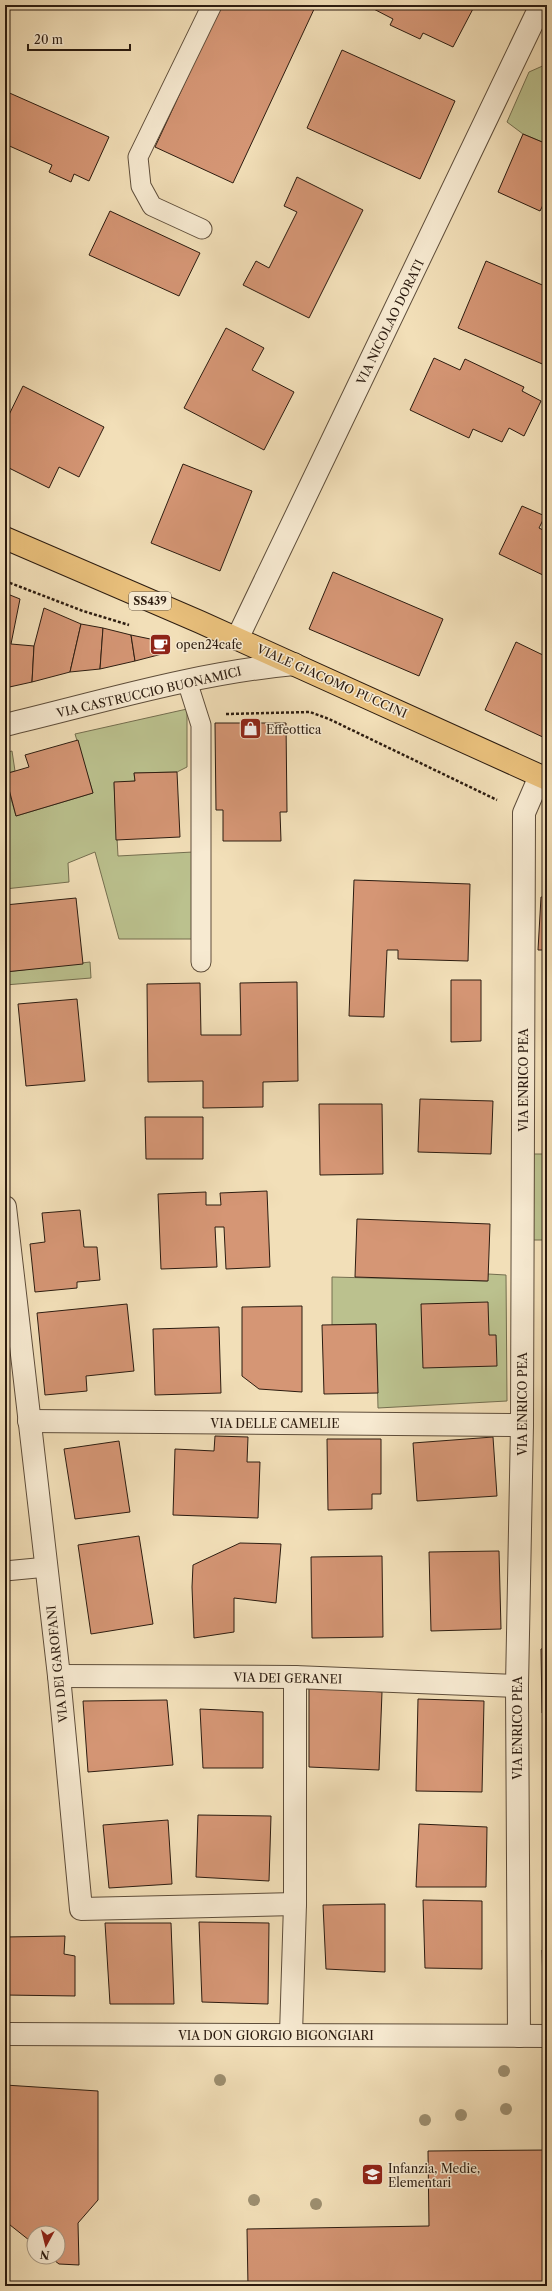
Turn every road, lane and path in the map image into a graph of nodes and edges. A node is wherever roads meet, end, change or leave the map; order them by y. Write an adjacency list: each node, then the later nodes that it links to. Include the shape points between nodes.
1 (212, 5): 3 (lane, via 138,157 141,186 152,206)
2 (541, 5): 7 (street, VIA NICOLAO DORATI)
3 (202, 229)
4 (5, 538): 7 (main road, VIALE GIACOMO PUCCINI / SS439)
5 (5, 581): 6 (path)
6 (132, 626)
7 (237, 639): 8 (main road, VIALE GIACOMO PUCCINI / SS439)
8 (294, 664): 9 (street, VIA CASTRUCCIO BUONAMICI, via 260,667); 12 (main road, VIALE GIACOMO PUCCINI / SS439)
9 (187, 681): 11 (street, VIA CASTRUCCIO BUONAMICI); 14 (lane, via 201,725)
10 (220, 714): 13 (path, via 310,712)
11 (5, 726)
12 (543, 777): 13 (street, VIA ENRICO PEA)
13 (524, 813): 17 (street, VIA ENRICO PEA)
14 (202, 962)
15 (5, 1207): 16 (street, VIA DEI GAROFANI)
16 (29, 1421): 17 (street, VIA DELLE CAMELIE); 18 (street, VIA DEI GAROFANI)
17 (522, 1425): 22 (street, VIA ENRICO PEA)
18 (47, 1567): 19 (lane); 20 (street, VIA DEI GAROFANI)
19 (5, 1572)
20 (59, 1676): 21 (street, VIA DEI GERANEI); 23 (street, VIA DEI GAROFANI, via 81,1909)
21 (296, 1677): 22 (street, VIA DEI GERANEI); 23 (street)
22 (517, 1686): 26 (street, VIA ENRICO PEA)
23 (295, 1904): 25 (street)
24 (5, 2034): 25 (street, VIA DON GIORGIO BIGONGIARI)
25 (291, 2034): 26 (street, VIA DON GIORGIO BIGONGIARI)
26 (519, 2036): 27 (street, VIA DON GIORGIO BIGONGIARI)
27 (547, 2036)

